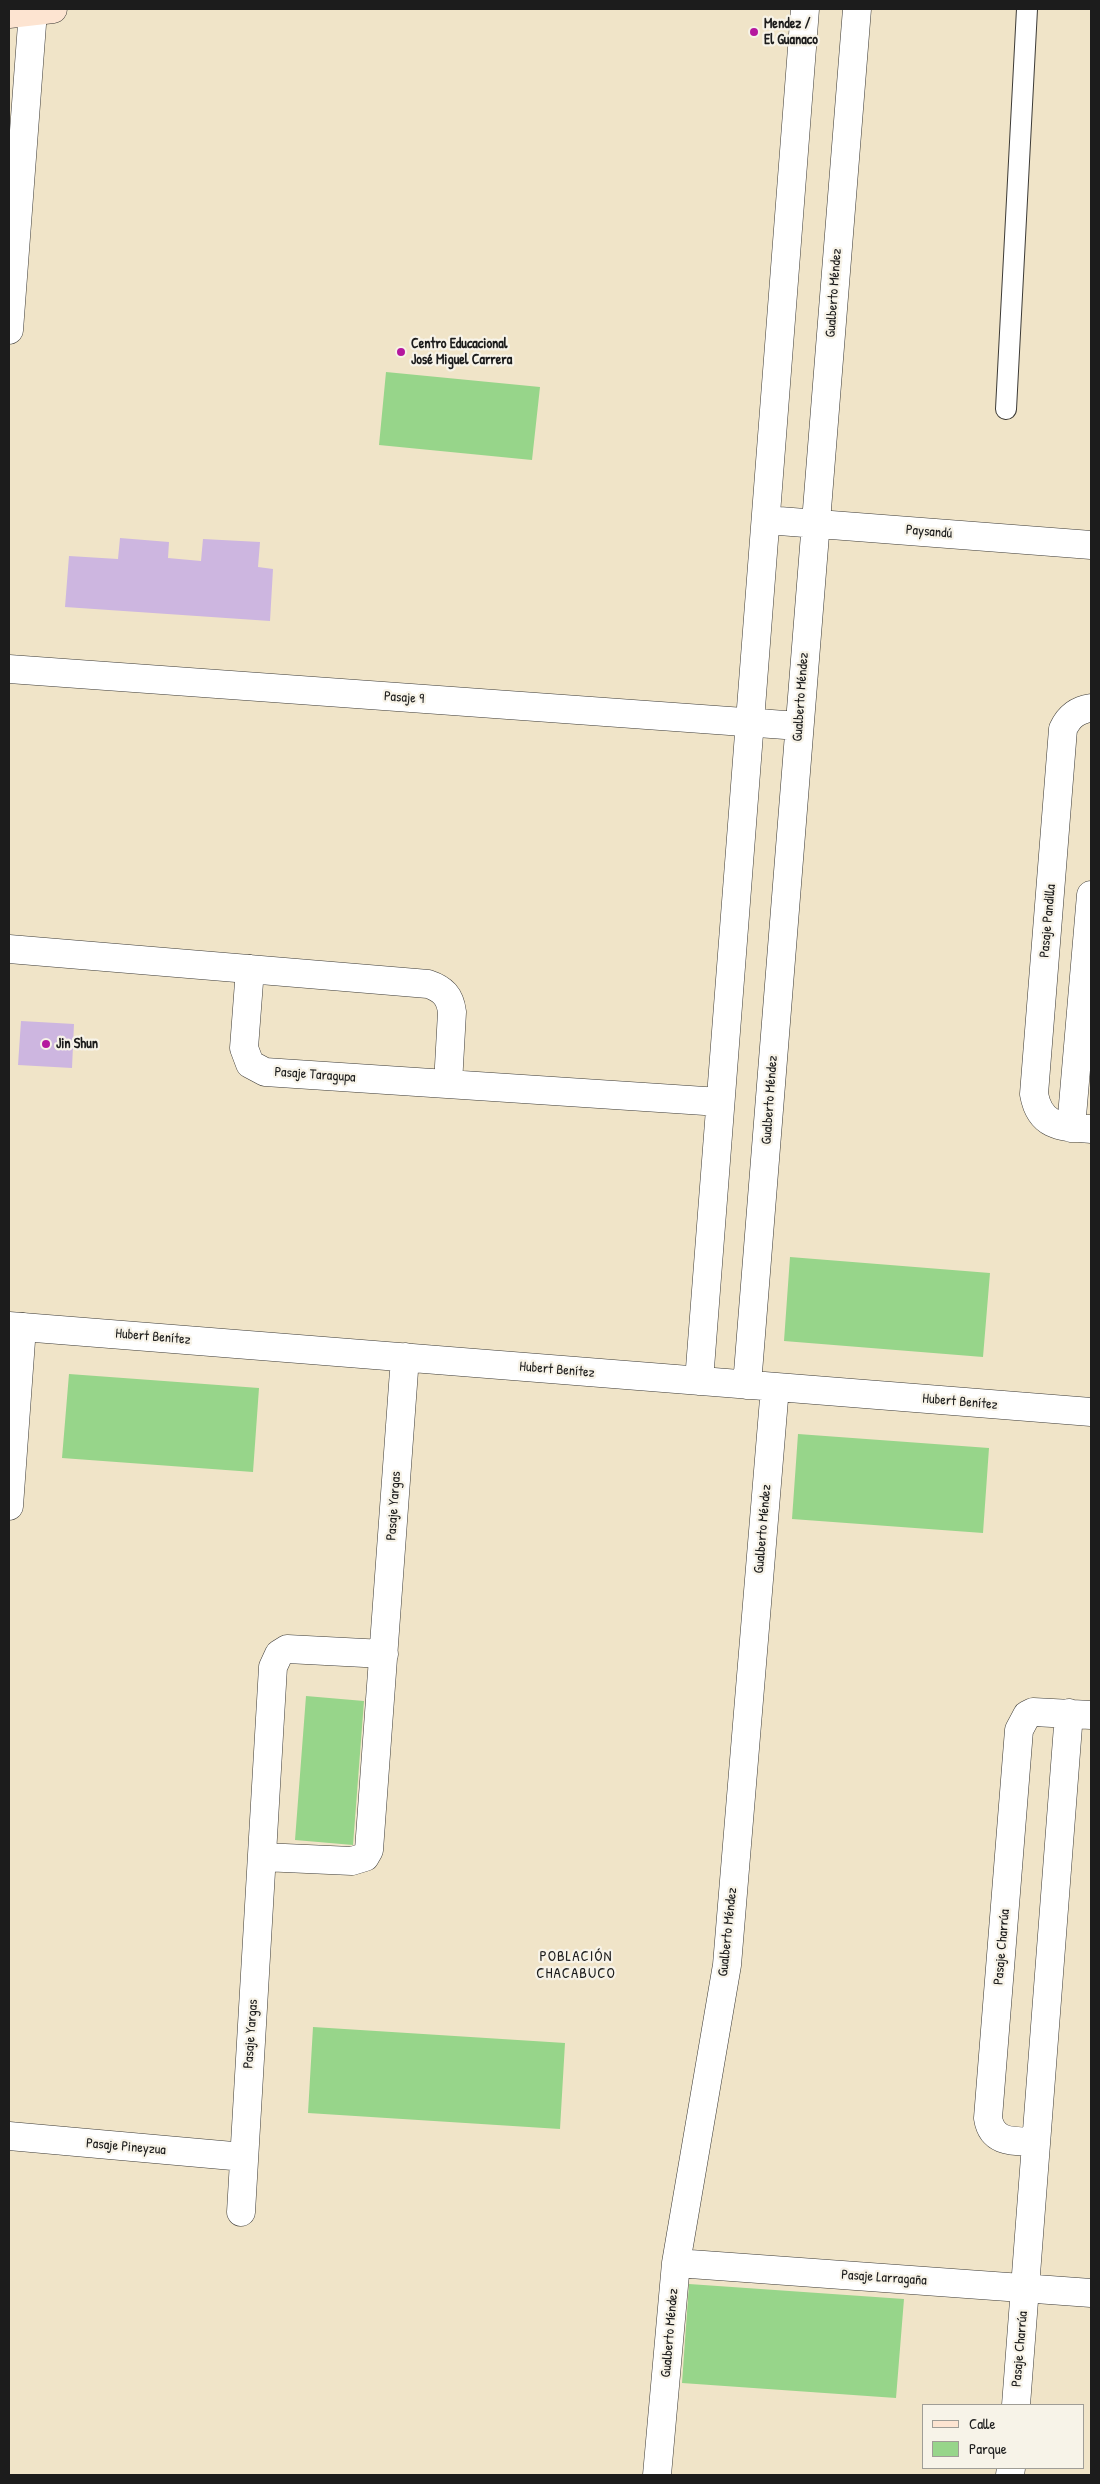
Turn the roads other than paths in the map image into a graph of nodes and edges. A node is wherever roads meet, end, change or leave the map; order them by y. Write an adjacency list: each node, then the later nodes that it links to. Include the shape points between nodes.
1 (805, 9): 7 (street)
2 (857, 9): 8 (street, Gualberto Méndez)
3 (1027, 9): 6 (lane)
4 (32, 11): 5 (street)
5 (9, 330)
6 (1006, 409)
7 (766, 520): 8 (street, Paysandú); 12 (street)
8 (815, 523): 9 (street, Paysandú); 13 (street, Gualberto Méndez)
9 (1091, 546)
10 (9, 669): 12 (street, Pasaje 9)
11 (1091, 708): 19 (street, Pasaje Pandilla, via 1073,714 1064,730 1034,1094 1041,1113 1051,1122)
12 (750, 723): 13 (street, Pasaje 9); 18 (street)
13 (799, 726): 23 (street, Gualberto Méndez)
14 (1091, 895): 19 (street, Pasaje Pandilla)
15 (9, 949): 16 (street)
16 (250, 969): 17 (street, via 437,987 450,1001 452,1012); 17 (street, Pasaje Taragupa, via 244,1048 250,1064 257,1069)
17 (448, 1084): 18 (street, Pasaje Taragupa)
18 (720, 1102): 22 (street)
19 (1081, 1129)
20 (15, 1326): 21 (street, Hubert Benítez); 26 (street)
21 (405, 1357): 22 (street, Hubert Benítez); 27 (street, Pasaje Yargas)
22 (699, 1381): 23 (street, Hubert Benítez)
23 (747, 1385): 24 (street, Hubert Benítez)
24 (775, 1387): 25 (street, Hubert Benítez); 34 (street, Gualberto Méndez, via 726,1965)
25 (1091, 1412)
26 (9, 1506)
27 (384, 1654): 29 (street, Pasaje Yargas, via 369,1850 365,1857 352,1861); 29 (street, Pasaje Yargas, via 296,1648 279,1654 273,1667)
28 (1080, 1714): 31 (street, Pasaje Charrúa); 31 (street, Pasaje Charrúa, via 1041,1711 1027,1715 1019,1730 988,2118 989,2126 1000,2139)
29 (262, 1857): 32 (street, Pasaje Yargas)
30 (9, 2136): 32 (street, Pasaje Pineyzua)
31 (1036, 2142): 35 (street, Pasaje Charrúa)
32 (244, 2157): 33 (street, Pasaje Yargas)
33 (241, 2212)
34 (676, 2263): 35 (street, Pasaje Larragaña); 38 (street, Gualberto Méndez)
35 (1025, 2288): 36 (street, Pasaje Larragaña); 37 (street, Pasaje Charrúa)
36 (1091, 2293)
37 (1016, 2404)
38 (657, 2475)

